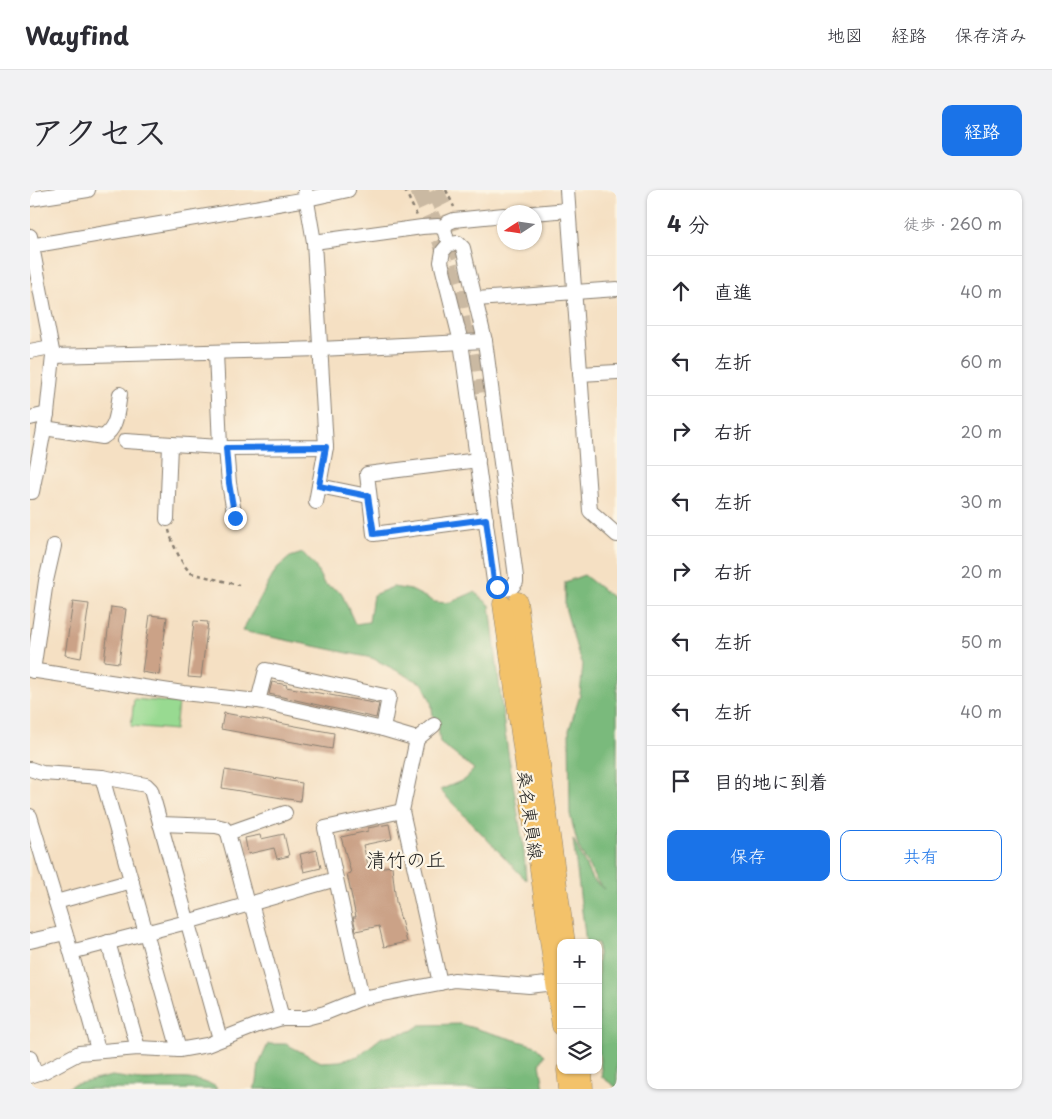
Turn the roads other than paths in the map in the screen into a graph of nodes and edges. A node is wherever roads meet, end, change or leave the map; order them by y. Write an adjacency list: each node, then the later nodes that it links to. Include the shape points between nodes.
1 (88, 190): 5 (street)
2 (348, 190): 4 (street)
3 (567, 190): 6 (street)
4 (306, 194): 10 (street); 11 (street)
5 (30, 199)
6 (568, 210): 7 (street); 14 (street)
7 (542, 212)
8 (497, 216): 9 (street, via 458,219 447,223)
9 (444, 229): 10 (street, via 422,227); 12 (street)
10 (314, 242): 18 (street)
11 (31, 243): 20 (street)
12 (449, 244): 15 (street, via 458,243 463,248); 17 (street, via 443,251 441,262)
13 (617, 289): 14 (street)
14 (574, 292): 15 (street); 23 (street)
15 (476, 299): 16 (street)
16 (485, 341): 17 (street); 38 (street, via 516,578 511,588 504,590 494,581)
17 (461, 342): 18 (street); 31 (street)
18 (320, 349): 21 (street); 29 (street)
19 (30, 351): 20 (street)
20 (52, 352): 21 (street); 26 (street)
21 (216, 352): 30 (street)
22 (617, 372): 23 (street)
23 (580, 374): 39 (street, via 590,511)
24 (120, 394): 26 (street, via 114,427 103,437)
25 (30, 418): 26 (street)
26 (45, 421): 33 (street)
27 (125, 441): 28 (street)
28 (170, 445): 30 (street); 37 (street)
29 (326, 447): 30 (street); 32 (street)
30 (223, 448): 36 (street)
31 (478, 460): 34 (street, via 367,474); 38 (street)
32 (319, 486): 34 (street); 35 (street)
33 (30, 492)
34 (368, 496): 38 (street, via 374,534)
35 (316, 502)
36 (235, 518)
37 (167, 519)
38 (486, 519)
39 (617, 535)
40 (54, 546): 41 (street)
41 (32, 670): 42 (street)
42 (258, 701): 44 (street); 44 (street, via 266,670 389,697)
43 (434, 725): 45 (street)
44 (383, 728): 45 (street)
45 (417, 739): 48 (street)
46 (30, 769): 47 (street, via 42,773)
47 (102, 777): 51 (street, via 146,785 151,790); 55 (street)
48 (402, 811): 54 (street, via 326,828); 65 (street)
49 (285, 813): 52 (street)
50 (30, 816): 53 (street)
51 (160, 824): 52 (street, via 216,826); 58 (street)
52 (228, 833): 57 (street)
53 (34, 840): 56 (street)
54 (336, 879): 57 (street); 68 (street)
55 (132, 881): 56 (street); 59 (street)
56 (56, 902): 60 (street)
57 (249, 903): 58 (street); 69 (street)
58 (187, 922): 59 (street); 70 (street)
59 (146, 932): 63 (street); 73 (street)
60 (65, 933): 62 (street); 64 (street)
61 (565, 939): 66 (main road, 桑名東員線, via 510,603)
62 (30, 941)
63 (108, 942): 64 (street); 71 (street)
64 (71, 952): 72 (street)
65 (440, 983): 66 (street, via 454,980 529,986); 68 (street)
66 (555, 983): 67 (main road, 桑名東員線)
67 (557, 997)
68 (362, 998): 69 (street, via 306,1018)
69 (282, 1018): 70 (street)
70 (220, 1039): 73 (street)
71 (138, 1048): 72 (street); 73 (street)
72 (98, 1050): 77 (street, via 79,1053)
73 (179, 1050)
74 (30, 1058): 77 (street)
75 (566, 1074): 78 (main road)
76 (583, 1074): 79 (main road)
77 (33, 1075)
78 (568, 1089)
79 (584, 1089)

